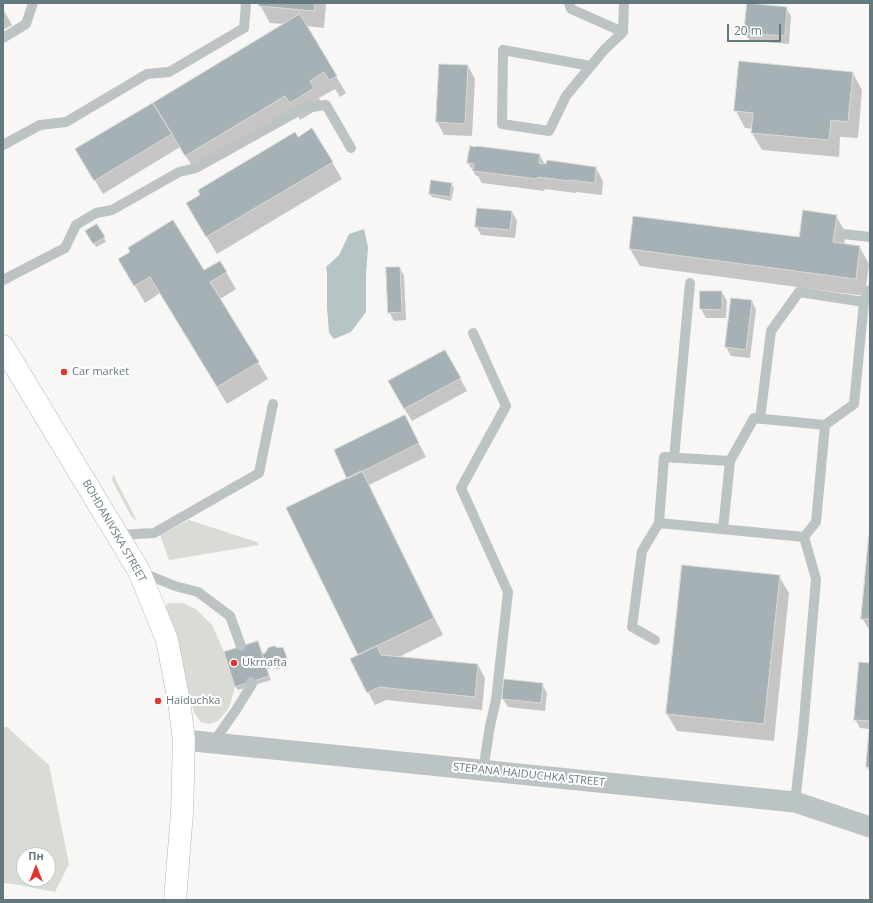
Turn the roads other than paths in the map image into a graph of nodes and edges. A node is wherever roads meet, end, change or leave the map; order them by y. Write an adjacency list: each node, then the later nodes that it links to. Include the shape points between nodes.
1 (33, 3): 6 (lane, via 26,24)
2 (246, 3): 8 (lane, via 244,28 169,72 146,74 66,122 40,125)
3 (569, 3): 5 (lane, via 571,9)
4 (624, 3): 5 (lane)
5 (623, 32): 7 (lane)
6 (3, 38)
7 (591, 66): 7 (lane, via 566,96 549,131 502,124 503,50)
8 (3, 146)
9 (351, 148): 12 (lane, via 326,105 304,108 196,168 179,172 112,210 96,213 76,225 65,248)
10 (843, 234): 11 (lane)
11 (870, 237)
12 (3, 280)
13 (690, 283): 21 (lane)
14 (870, 290): 15 (lane)
15 (864, 302): 19 (lane, via 799,292 771,331); 20 (lane, via 854,404)
16 (473, 333): 33 (lane, via 506,406 461,488 508,592 496,700)
17 (3, 346): 25 (main road, BOHDANIVSKA STREET)
18 (273, 404): 25 (lane, via 259,472 154,533)
19 (760, 419): 20 (lane); 22 (lane, via 754,418)
20 (825, 425): 26 (lane, via 816,522)
21 (674, 458): 22 (lane); 23 (lane, via 664,457)
22 (730, 461): 24 (lane)
23 (659, 523): 24 (lane); 28 (lane, via 642,551 632,627)
24 (723, 529): 26 (lane)
25 (118, 536): 27 (main road, BOHDANIVSKA STREET)
26 (804, 537): 34 (lane, via 816,579)
27 (139, 572): 29 (lane, via 198,592 230,616); 31 (main road, BOHDANIVSKA STREET, via 167,640)
28 (655, 640)
29 (241, 646)
30 (251, 682): 32 (lane, via 236,710)
31 (184, 740): 32 (street, STEPANA HAIDUCHKA STREET); 36 (main road, BOHDANIVSKA STREET, via 182,813)
32 (213, 743): 33 (street, STEPANA HAIDUCHKA STREET)
33 (483, 770): 34 (street, STEPANA HAIDUCHKA STREET)
34 (795, 802): 35 (street, STEPANA HAIDUCHKA STREET)
35 (870, 827)
36 (175, 900)

